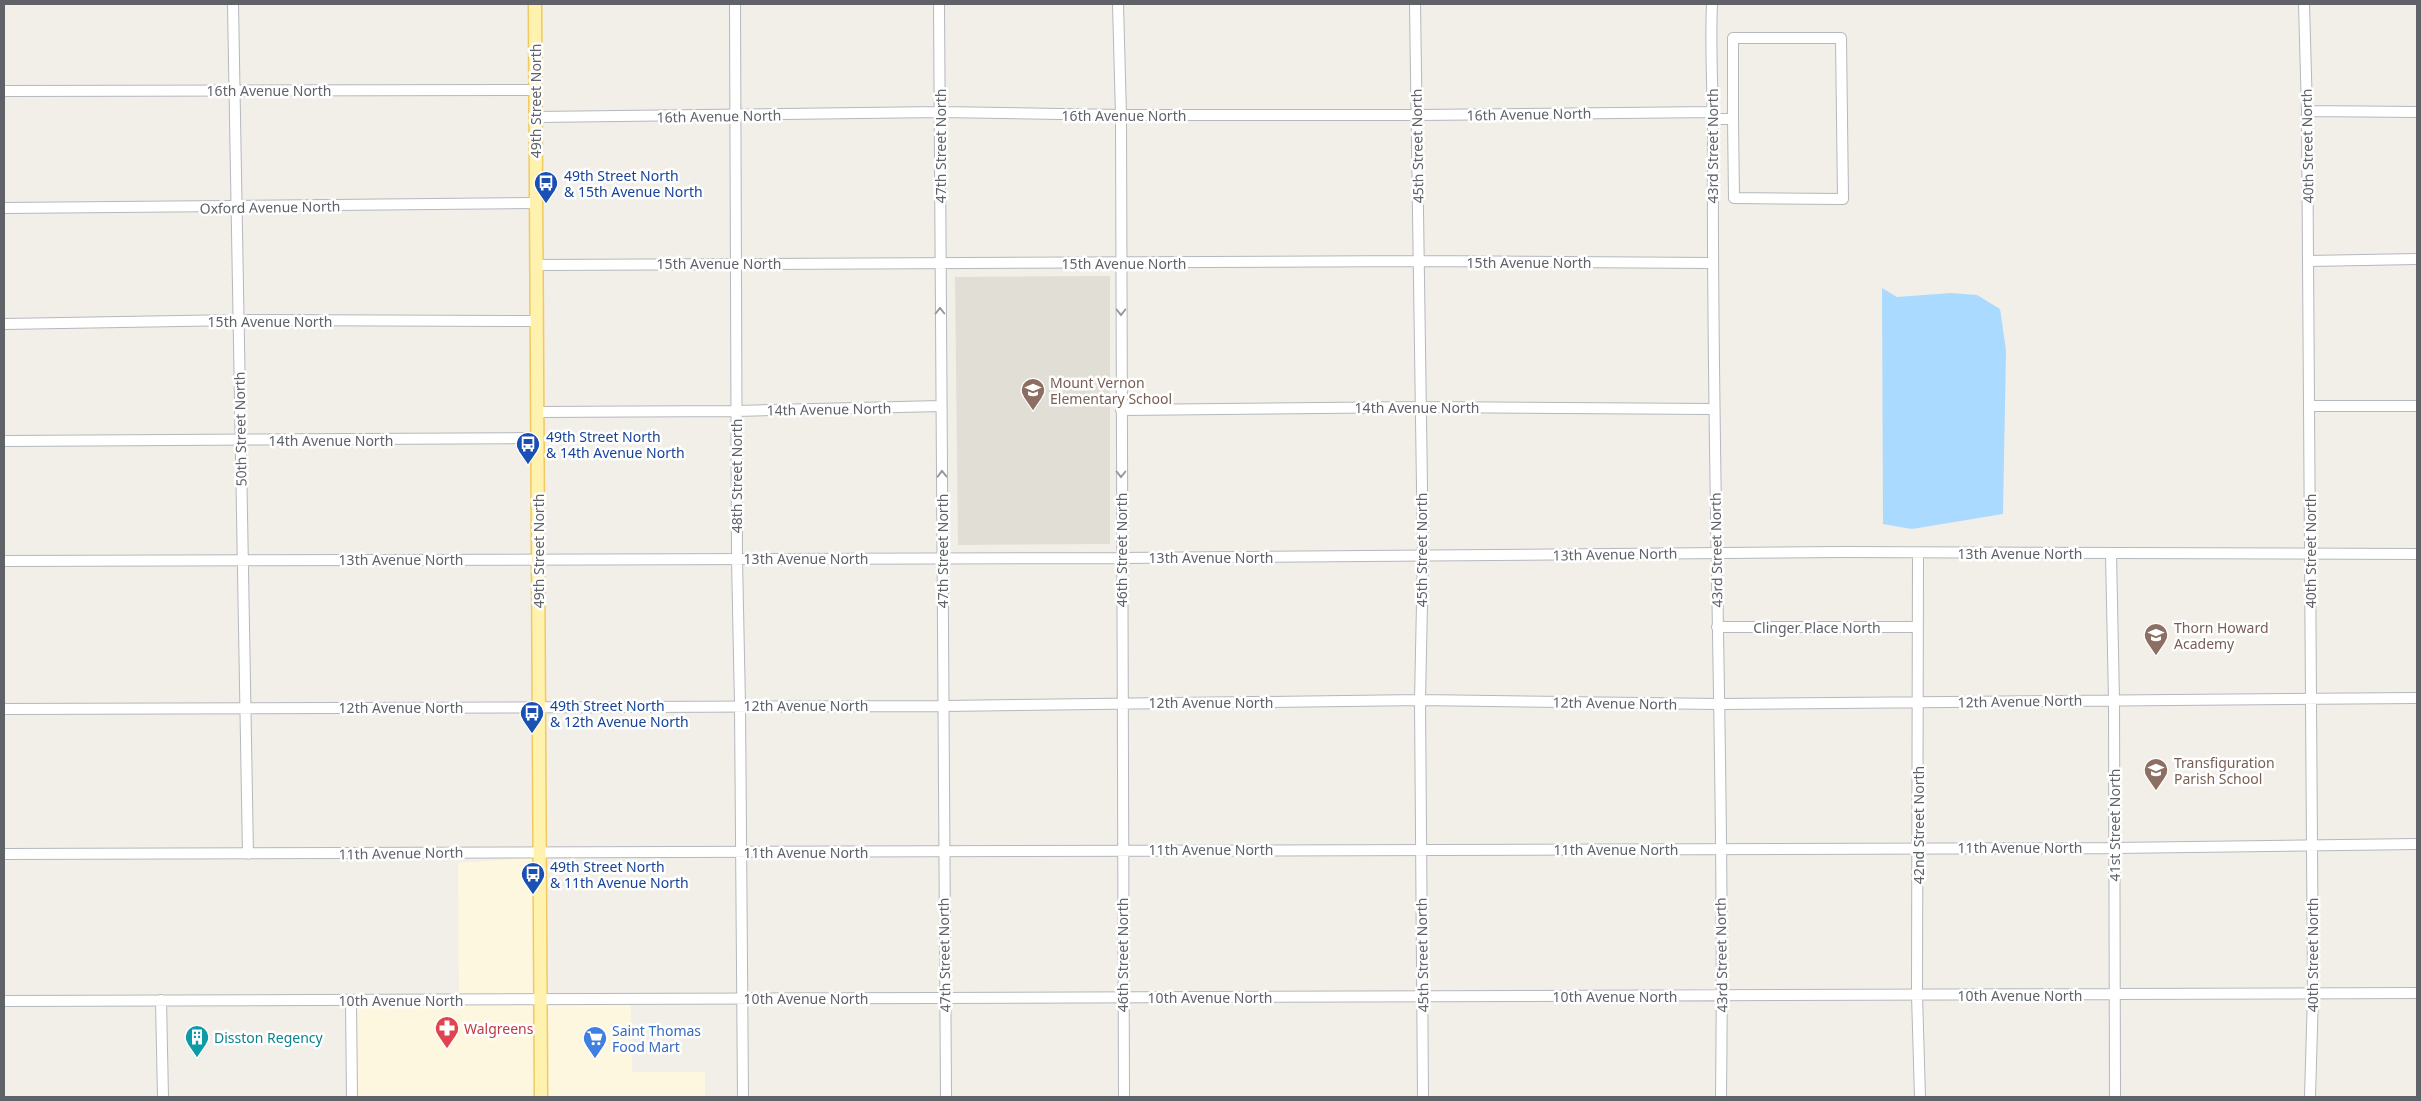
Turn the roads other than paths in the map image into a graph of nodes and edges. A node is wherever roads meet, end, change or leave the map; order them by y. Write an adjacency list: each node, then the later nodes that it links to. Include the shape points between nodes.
1 (232, 4): 9 (street, 50th Street North)
2 (535, 4): 10 (main road, 49th Street North)
3 (735, 4): 17 (street, 48th Street North)
4 (939, 4): 13 (street, 47th Street North)
5 (1118, 4): 15 (street, 46th Street North)
6 (1414, 4): 16 (street, 45th Street North)
7 (1712, 4): 18 (street, 43rd Street North)
8 (2304, 4): 12 (street, 40th Street North)
9 (234, 89): 10 (street, 16th Avenue North); 11 (street, 16th Avenue North); 23 (street, 50th Street North)
10 (535, 90): 19 (main road, 49th Street North)
11 (4, 91)
12 (2307, 111): 14 (street); 25 (street, 40th Street North)
13 (940, 112): 15 (street, 16th Avenue North); 17 (street, 16th Avenue North); 28 (street, 47th Street North)
14 (2417, 112)
15 (1121, 115): 16 (street, 16th Avenue North); 29 (street, 46th Street North)
16 (1416, 115): 18 (street, 16th Avenue North); 26 (street, 45th Street North)
17 (736, 116): 19 (street, 16th Avenue North); 27 (street, 48th Street North)
18 (1713, 116): 20 (street, 16th Avenue North); 30 (street, 43rd Street North)
19 (536, 118): 21 (main road, 49th Street North)
20 (1733, 119): 20 (street, via 1733,38 1841,38 1843,199 1734,198)
21 (536, 203): 23 (street, Oxford Avenue North); 31 (main road, 49th Street North)
22 (4, 208): 23 (street, Oxford Avenue North)
23 (236, 208): 32 (street, 50th Street North)
24 (2417, 259): 25 (street)
25 (2308, 260): 36 (street, 40th Street North)
26 (1419, 261): 29 (street, 15th Avenue North); 30 (street, 15th Avenue North); 38 (street, 45th Street North)
27 (736, 262): 28 (street, 15th Avenue North); 31 (street, 15th Avenue North); 41 (street, 48th Street North)
28 (940, 263): 29 (street, 15th Avenue North); 35 (street, 47th Street North, one-way to 28)
29 (1121, 263): 40 (street, 46th Street North, one-way to 40)
30 (1712, 263): 39 (street, 43rd Street North)
31 (536, 265): 33 (main road, 49th Street North)
32 (238, 320): 33 (street, 15th Avenue North); 34 (street, 15th Avenue North); 44 (street, 50th Street North)
33 (537, 322): 42 (main road, 49th Street North)
34 (4, 324)
35 (941, 406): 41 (street, 14th Avenue North); 52 (street, 47th Street North, one-way to 35)
36 (2310, 406): 37 (street); 49 (street, 40th Street North)
37 (2417, 406)
38 (1420, 407): 39 (street, 14th Avenue North); 40 (street, 14th Avenue North); 51 (street, 45th Street North)
39 (1713, 408): 46 (street, 43rd Street North)
40 (1121, 410): 53 (street, 46th Street North, one-way to 53)
41 (736, 411): 42 (street, 14th Avenue North); 55 (street, 48th Street North)
42 (537, 412): 43 (main road, 49th Street North)
43 (537, 438): 44 (street, 14th Avenue North); 54 (main road, 49th Street North)
44 (241, 440): 45 (street, 14th Avenue North); 56 (street, 50th Street North)
45 (4, 441)
46 (1717, 553): 47 (street, 13th Avenue North); 51 (street, 13th Avenue North); 58 (street, 43rd Street North)
47 (1918, 553): 48 (street, 13th Avenue North); 59 (street, 42nd Street North)
48 (2111, 554): 49 (street, 13th Avenue North); 63 (street, 41st Street North)
49 (2310, 554): 50 (street, 13th Avenue North); 60 (street, 40th Street North)
50 (2417, 554)
51 (1422, 556): 53 (street, 13th Avenue North); 62 (street, 45th Street North)
52 (943, 557): 53 (street, 13th Avenue North); 55 (street, 13th Avenue North); 69 (street, 47th Street North)
53 (1121, 558): 64 (street, 46th Street North)
54 (538, 559): 55 (street, 13th Avenue North); 56 (street, 13th Avenue North); 68 (main road, 49th Street North)
55 (737, 559): 67 (street, 48th Street North)
56 (243, 560): 57 (street, 13th Avenue North); 70 (street, 50th Street North)
57 (4, 561)
58 (1717, 627): 59 (street, Clinger Place North); 66 (street, 43rd Street North)
59 (1918, 627): 65 (street, 42nd Street North)
60 (2311, 698): 61 (street, 12th Avenue North); 63 (street, 12th Avenue North); 73 (street, 40th Street North)
61 (2417, 698)
62 (1420, 700): 64 (street, 12th Avenue North); 66 (street, 12th Avenue North); 75 (street, 45th Street North)
63 (2114, 700): 65 (street, 12th Avenue North); 76 (street, 41st Street North)
64 (1122, 702): 69 (street, 12th Avenue North); 78 (street, 46th Street North)
65 (1918, 702): 66 (street, 12th Avenue North); 74 (street, 42nd Street North)
66 (1718, 704): 77 (street, 43rd Street North)
67 (740, 705): 68 (street, 12th Avenue North); 69 (street, 12th Avenue North); 81 (street, 48th Street North)
68 (539, 706): 70 (street, 12th Avenue North); 80 (main road, 49th Street North)
69 (943, 706): 79 (street, 47th Street North)
70 (245, 707): 71 (street, 12th Avenue North); 83 (street, 50th Street North)
71 (4, 708)
72 (2417, 844): 73 (street, 11th Avenue North)
73 (2312, 846): 76 (street, 11th Avenue North); 86 (street, 40th Street North)
74 (1917, 847): 76 (street, 11th Avenue North); 77 (street, 11th Avenue North); 87 (street, 42nd Street North)
75 (1421, 848): 77 (street, 11th Avenue North); 78 (street, 11th Avenue North); 88 (street, 45th Street North)
76 (2114, 848): 85 (street, 41st Street North)
77 (1720, 849): 89 (street, 43rd Street North)
78 (1122, 850): 79 (street, 11th Avenue North); 90 (street, 46th Street North)
79 (944, 851): 81 (street, 11th Avenue North); 92 (street, 47th Street North)
80 (540, 852): 81 (street, 11th Avenue North); 83 (street, 11th Avenue North); 93 (main road, 49th Street North)
81 (740, 852): 91 (street, 48th Street North)
82 (4, 854): 83 (street, 11th Avenue North)
83 (248, 854)
84 (2417, 993): 86 (street, 10th Avenue North)
85 (2115, 994): 86 (street, 10th Avenue North); 87 (street, 10th Avenue North); 106 (street, 41st Street North)
86 (2313, 994): 107 (street, 40th Street North)
87 (1917, 995): 89 (street, 10th Avenue North); 105 (street, 42nd Street North)
88 (1422, 996): 89 (street, 10th Avenue North); 90 (street, 10th Avenue North); 103 (street, 45th Street North)
89 (1722, 996): 104 (street, 43rd Street North)
90 (1122, 997): 92 (street, 10th Avenue North); 102 (street, 46th Street North)
91 (742, 998): 92 (street, 10th Avenue North); 93 (street, 10th Avenue North); 100 (street, 48th Street North)
92 (945, 998): 101 (street, 47th Street North)
93 (541, 999): 95 (street, 10th Avenue North); 99 (main road, 49th Street North)
94 (161, 1000): 95 (street, 10th Avenue North); 96 (street, 10th Avenue North); 97 (street)
95 (351, 1000): 98 (street)
96 (4, 1001)
97 (163, 1097)
98 (352, 1097)
99 (542, 1097)
100 (743, 1097)
101 (946, 1097)
102 (1124, 1097)
103 (1423, 1097)
104 (1721, 1097)
105 (1920, 1097)
106 (2115, 1097)
107 (2310, 1097)

